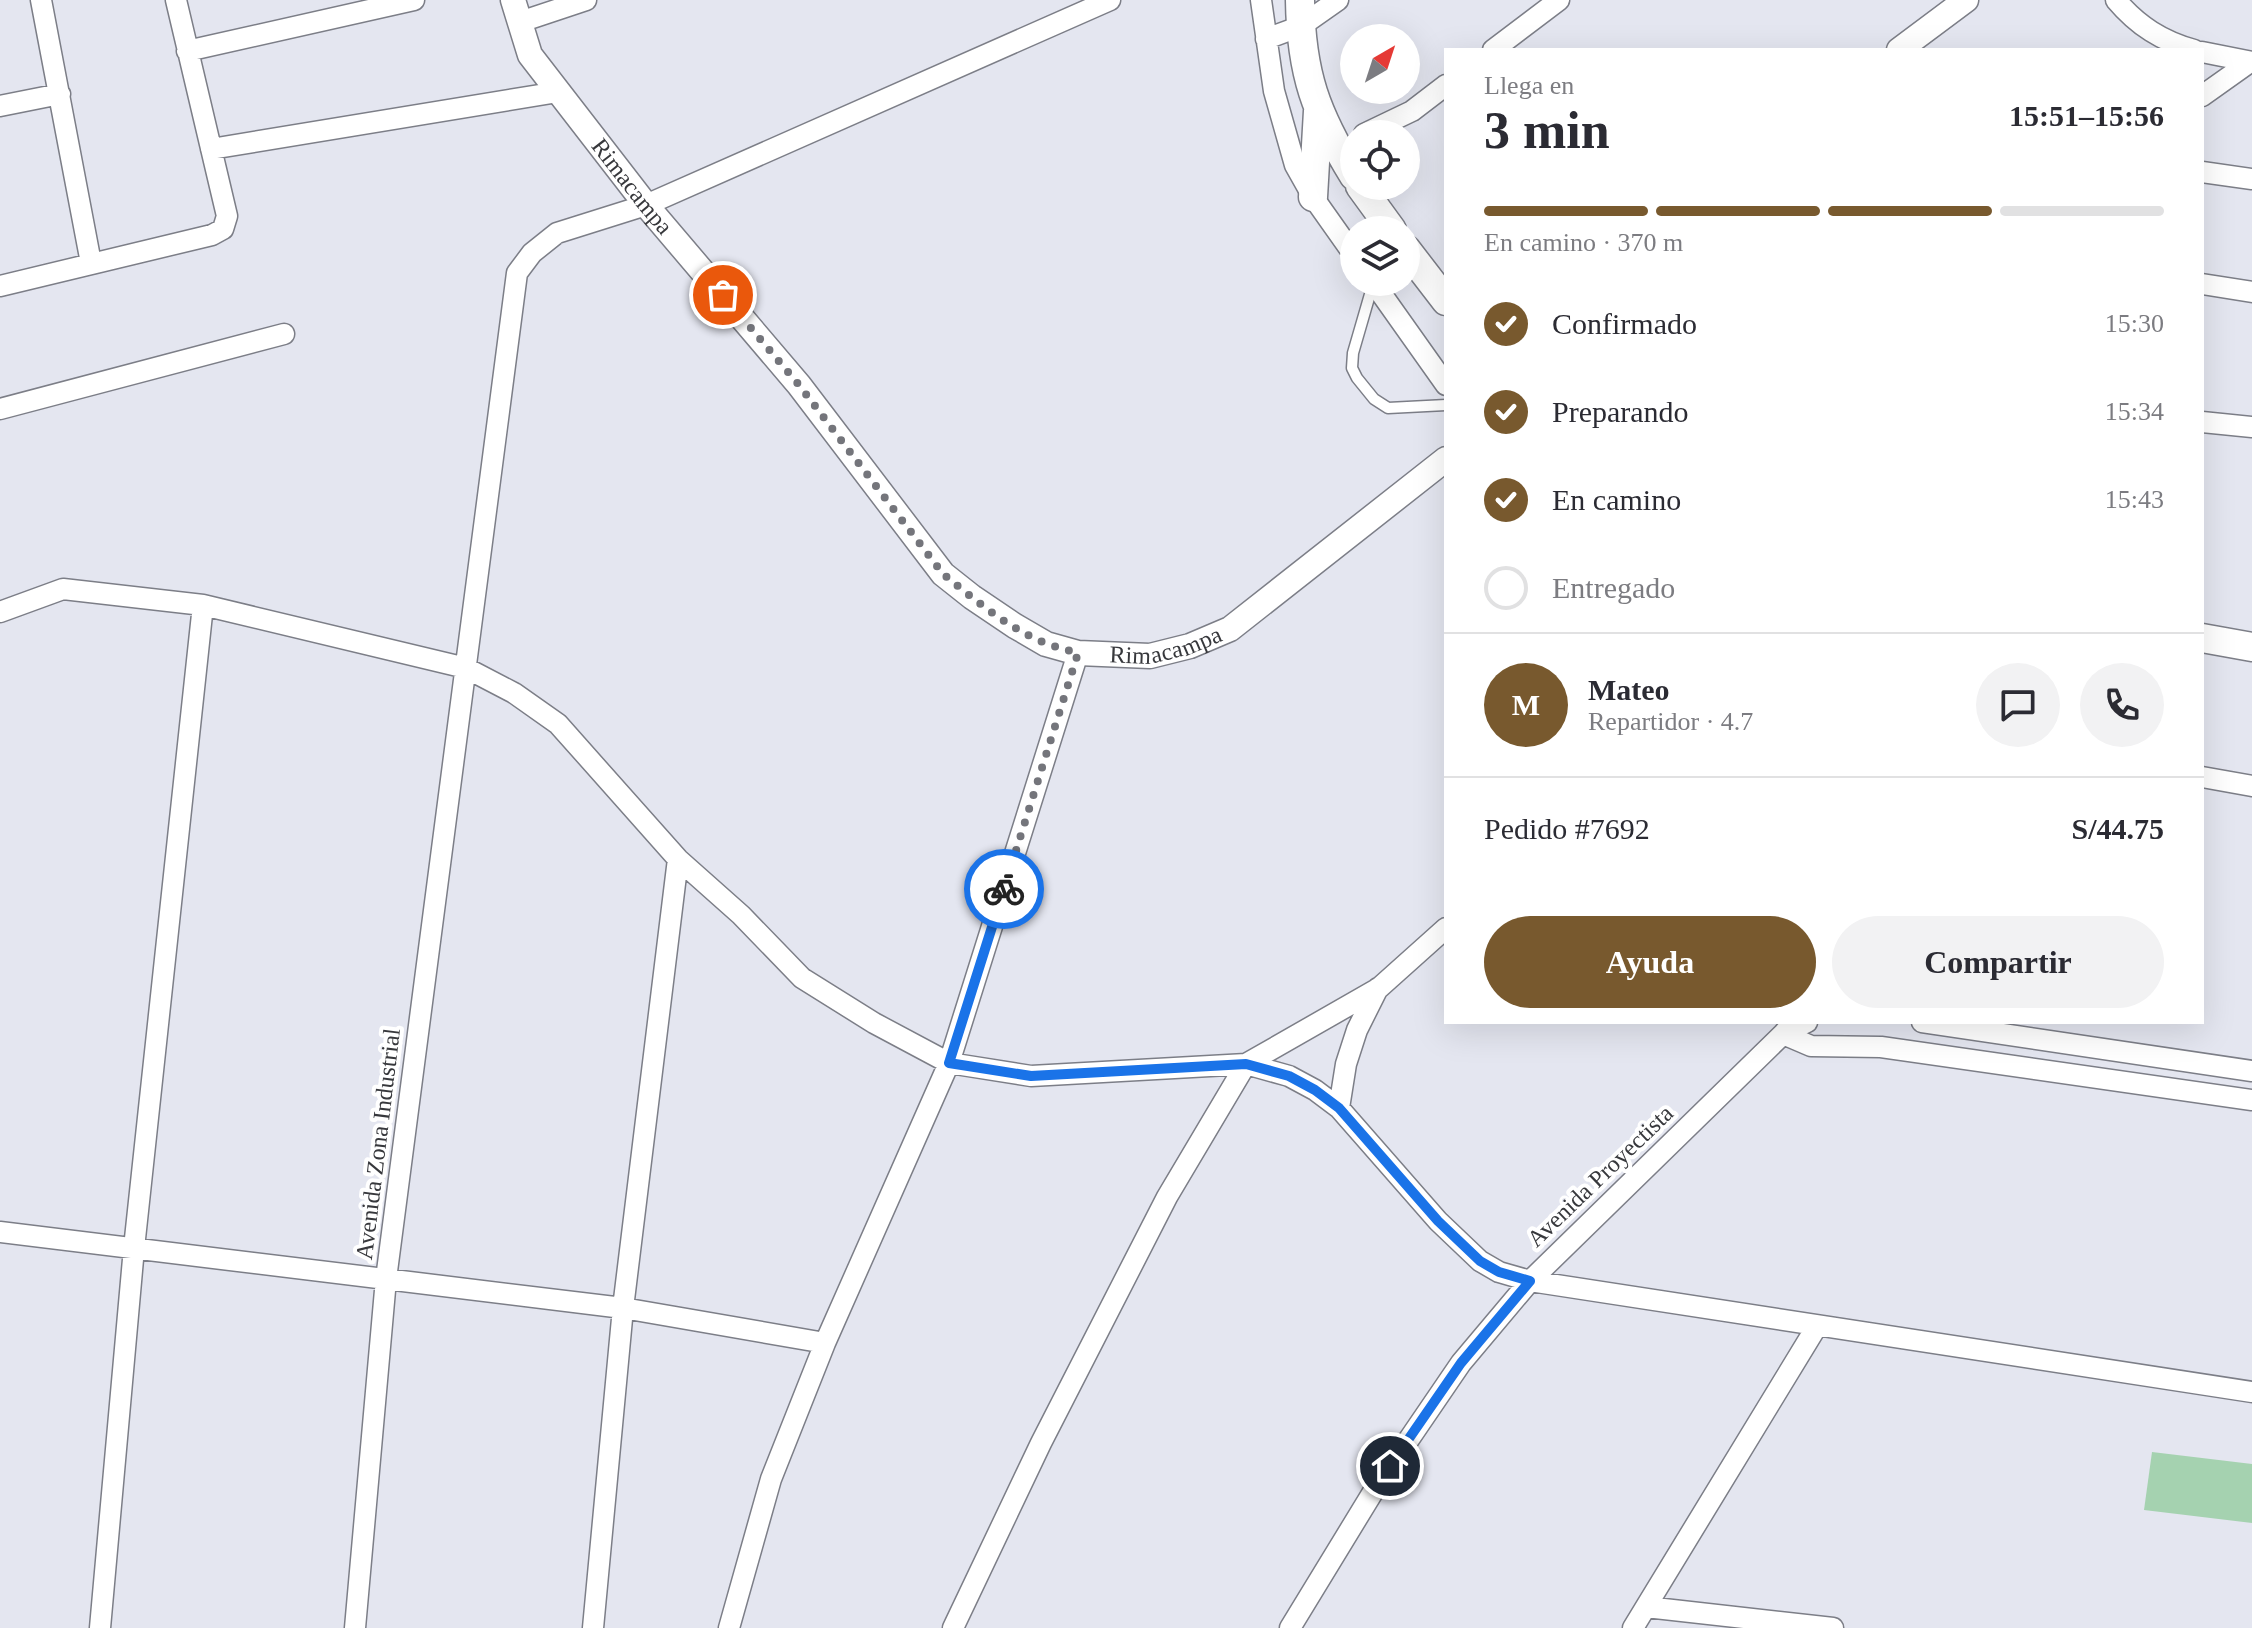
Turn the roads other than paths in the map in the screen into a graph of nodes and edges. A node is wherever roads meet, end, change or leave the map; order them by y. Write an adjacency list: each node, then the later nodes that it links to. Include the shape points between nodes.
1 (41, 0): 22 (street)
2 (176, 0): 17 (street)
3 (414, 0): 17 (street)
4 (586, 0): 11 (street)
5 (1110, 0): 32 (street, Avenida Zona Industrial)
6 (1261, 0): 13 (street)
7 (1338, 0): 12 (street)
8 (1559, 0): 14 (street)
9 (1966, 0): 15 (street)
10 (2116, 0): 16 (street, via 2157,37)
11 (517, 11): 21 (street, Rimacampa, via 530,55)
12 (1300, 13): 13 (street); 25 (main road, via 1306,74)
13 (1266, 39): 31 (street, via 1295,165)
14 (1496, 48)
15 (1902, 48)
16 (2188, 48)
17 (187, 51): 28 (street)
18 (2204, 52): 19 (street)
19 (2251, 62): 23 (street)
20 (1444, 87): 26 (street)
21 (558, 92): 28 (street); 32 (street, Rimacampa)
22 (60, 94): 24 (street); 34 (street)
23 (2204, 95)
24 (0, 106)
25 (1319, 110): 27 (main road); 31 (main road)
26 (1393, 120)
27 (1340, 137)
28 (211, 149): 34 (street, via 227,216 223,229)
29 (2204, 172): 30 (street)
30 (2252, 179)
31 (1313, 197): 33 (street)
32 (646, 205): 53 (street, Rimacampa, via 799,385 943,574 1015,626 1046,644); 54 (street, Avenida Zona Industrial, via 557,233 517,273)
33 (1340, 235)
34 (91, 263): 37 (street)
35 (1420, 267): 41 (main road)
36 (2204, 284): 38 (street)
37 (0, 286)
38 (2252, 292)
39 (1369, 296): 44 (lane, via 1353,353 1357,378 1388,408)
40 (1383, 296): 43 (street)
41 (1444, 298)
42 (284, 334): 45 (street)
43 (1444, 382)
44 (1444, 405)
45 (0, 409)
46 (2204, 422): 47 (street)
47 (2252, 427)
48 (1444, 461): 53 (street, Rimacampa, via 1230,629 1150,656)
49 (203, 605): 50 (street, via 63,589); 54 (street); 68 (street)
50 (0, 612)
51 (2204, 638): 52 (main road)
52 (2252, 647)
53 (1078, 653): 62 (street)
54 (466, 668): 57 (street, via 558,724); 69 (street, Avenida Zona Industrial)
55 (2204, 777): 56 (street)
56 (2252, 786)
57 (678, 859): 62 (street, via 802,978); 71 (street)
58 (1444, 930): 59 (street)
59 (1379, 988): 63 (street); 66 (street, via 1357,1030)
60 (1935, 1024): 64 (street)
61 (1789, 1028): 65 (street, via 1811,1046 1881,1047); 70 (street, Avenida Proyectista)
62 (949, 1063): 63 (street, via 1031,1076); 73 (street)
63 (1246, 1064): 66 (street, via 1289,1076); 80 (street, via 1167,1197)
64 (2252, 1071)
65 (2252, 1100)
66 (1339, 1108): 70 (street, via 1480,1261)
67 (0, 1232): 68 (street)
68 (134, 1248): 69 (street); 77 (street)
69 (386, 1279): 71 (street); 78 (street, Avenida Zona Industrial)
70 (1530, 1281): 72 (street); 81 (street, Avenida Proyectista, via 1461,1363)
71 (623, 1308): 73 (street); 79 (street)
72 (1817, 1326): 74 (street); 75 (street)
73 (825, 1343): 76 (street, via 771,1479)
74 (2252, 1392)
75 (1646, 1607): 82 (street); 83 (street)
76 (735, 1624)
77 (100, 1628)
78 (355, 1628)
79 (593, 1628)
80 (953, 1628)
81 (1290, 1628)
82 (1633, 1628)
83 (1833, 1628)

